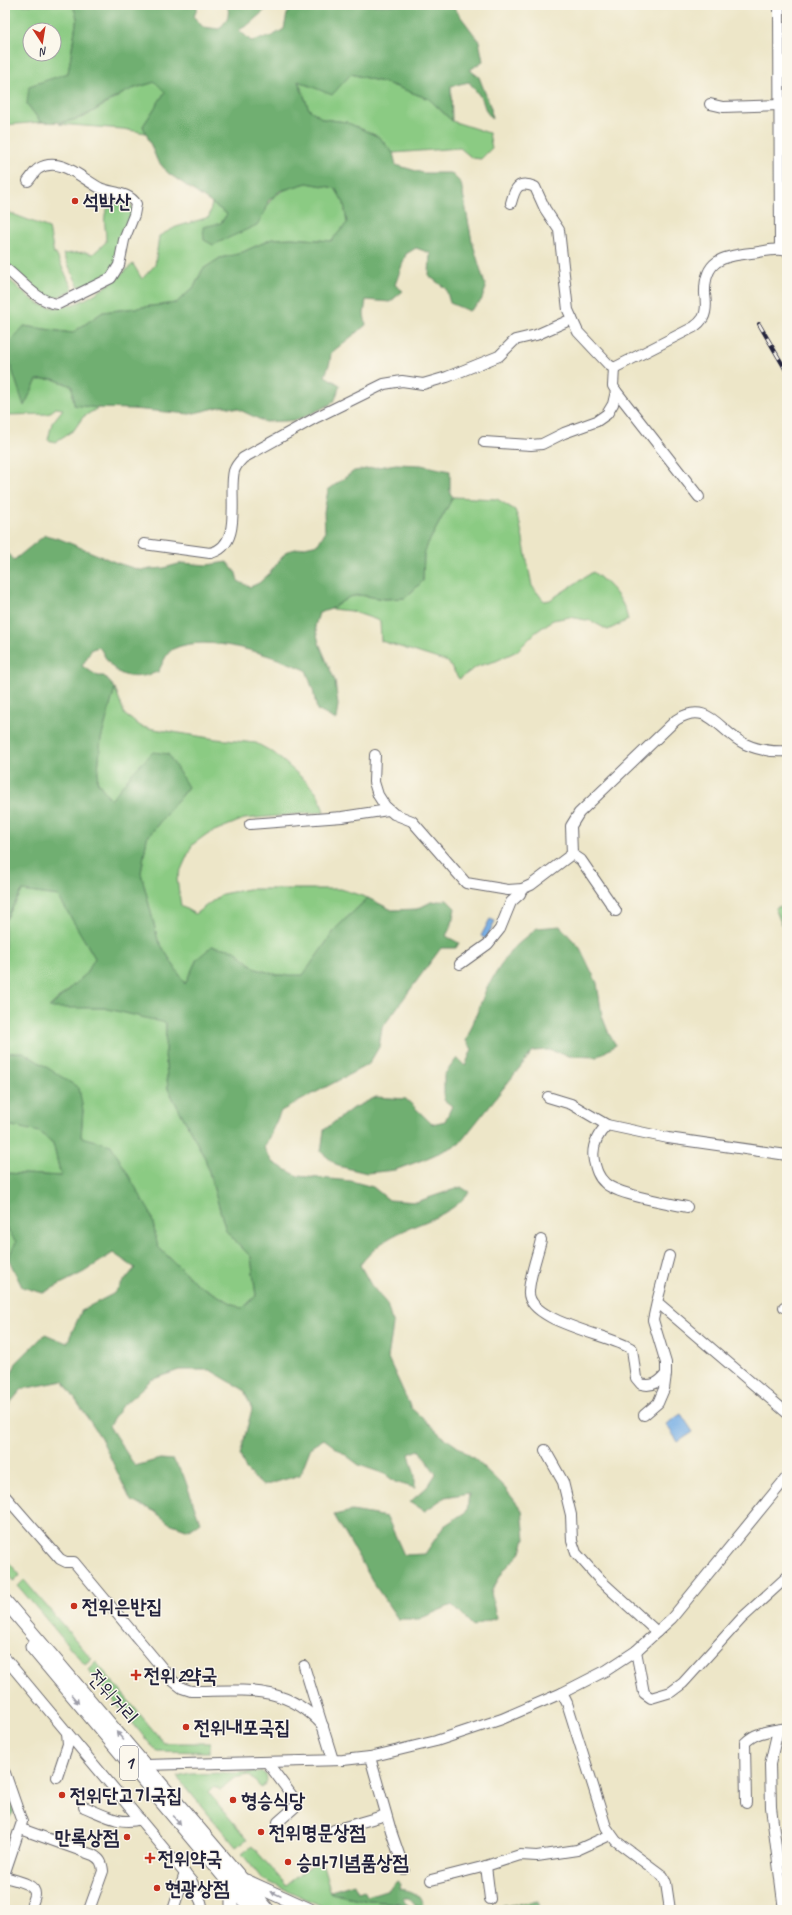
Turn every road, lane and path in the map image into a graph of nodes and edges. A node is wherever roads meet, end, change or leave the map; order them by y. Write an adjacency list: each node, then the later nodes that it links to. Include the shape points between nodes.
1 (779, 5): 2 (street)
2 (784, 48): 4 (street)
3 (710, 104): 4 (street, via 723,107)
4 (780, 105): 7 (street)
5 (28, 181): 8 (street, via 37,170 48,165 64,167 100,188 134,200 134,215 124,240 119,265 111,278 58,304 48,303)
6 (511, 203): 9 (street, via 515,190 520,185 528,184 535,187 559,230 568,310)
7 (783, 250): 10 (street, via 740,254 718,261 707,270 703,318 694,327)
8 (5, 268)
9 (572, 319): 10 (street, via 578,332 590,346); 14 (street, via 536,335 515,340 499,356 447,377 423,384 402,381 384,384 243,458 234,471 230,534 218,552)
10 (614, 368): 11 (street, via 613,386)
11 (616, 391): 12 (street, via 607,414 542,444); 13 (street)
12 (484, 442)
13 (699, 497)
14 (144, 544)
15 (787, 751): 19 (street, via 771,752 744,744 712,719 696,712 688,713 676,720 578,813 570,826)
16 (375, 755): 17 (street, via 374,782 378,795)
17 (388, 810): 18 (street, via 342,817); 20 (street, via 412,821 466,883 508,890)
18 (250, 824)
19 (572, 854): 20 (street); 21 (street, via 581,860)
20 (522, 889): 22 (street, via 511,902 500,929 488,944)
21 (616, 911)
22 (460, 964)
23 (548, 1097): 24 (street, via 571,1104)
24 (607, 1125): 25 (street, via 668,1138); 26 (street, via 593,1146 597,1172 605,1183 618,1190)
25 (787, 1155)
26 (687, 1207)
27 (541, 1240): 30 (street, via 529,1292 533,1304 546,1314 585,1332 628,1347 633,1354 636,1378 641,1384 654,1385)
28 (669, 1256): 29 (street)
29 (657, 1302): 30 (street, via 653,1320 666,1363); 31 (street)
30 (666, 1374): 32 (street, via 664,1389 658,1403)
31 (787, 1413)
32 (644, 1415)
33 (546, 1450): 39 (street, via 563,1482 576,1553 600,1580)
34 (787, 1478): 39 (street, via 672,1618)
35 (5, 1496): 44 (street, via 60,1558 66,1562 74,1562 173,1681 182,1688 191,1691 270,1692 305,1708)
36 (787, 1577): 40 (street, via 742,1618 707,1658 672,1692 651,1698 644,1693)
37 (5, 1601): 50 (main road, 전위거리 / 1, one-way to 37)
38 (5, 1615): 67 (main road, 전위거리 / 1, one-way to 67)
39 (657, 1632): 40 (street)
40 (636, 1651): 43 (street, via 607,1670)
41 (5, 1658): 46 (street)
42 (304, 1666): 44 (street)
43 (562, 1693): 47 (street, via 502,1719 443,1739); 60 (street)
44 (323, 1726): 48 (street)
45 (782, 1729): 53 (street, via 760,1733 745,1743); 78 (street, via 770,1764 771,1807)
46 (67, 1732): 52 (street, via 68,1744); 56 (street)
47 (370, 1757): 48 (street); 55 (street)
48 (333, 1760): 49 (street)
49 (267, 1762): 50 (street); 57 (street, via 296,1801 295,1807)
50 (145, 1766): 67 (main road, 전위거리 / 1)
51 (5, 1773): 58 (street, via 20,1813)
52 (57, 1777)
53 (746, 1803)
54 (84, 1807): 56 (street, via 122,1822)
55 (386, 1815): 59 (street); 62 (street)
56 (140, 1819): 64 (street)
57 (278, 1822)
58 (21, 1829): 63 (street); 70 (street, via 99,1859 103,1871)
59 (334, 1830)
60 (610, 1835): 61 (street, via 577,1850 537,1856 520,1855); 77 (street, via 663,1876)
61 (486, 1866): 66 (street); 68 (street)
62 (404, 1869)
63 (5, 1872)
64 (185, 1873): 71 (street); 72 (street, via 196,1889)
65 (5, 1877): 69 (street, via 31,1886 35,1895)
66 (431, 1880)
67 (237, 1882): 73 (main road); 74 (main road, 전위거리 / 1); 75 (main road, 전위거리 / 1); 76 (main road, one-way to 67)
68 (490, 1899)
69 (30, 1910)
70 (89, 1910)
71 (173, 1910)
72 (202, 1910)
73 (232, 1910)
74 (252, 1910)
75 (268, 1910)
76 (310, 1910)
77 (670, 1910)
78 (784, 1910)

